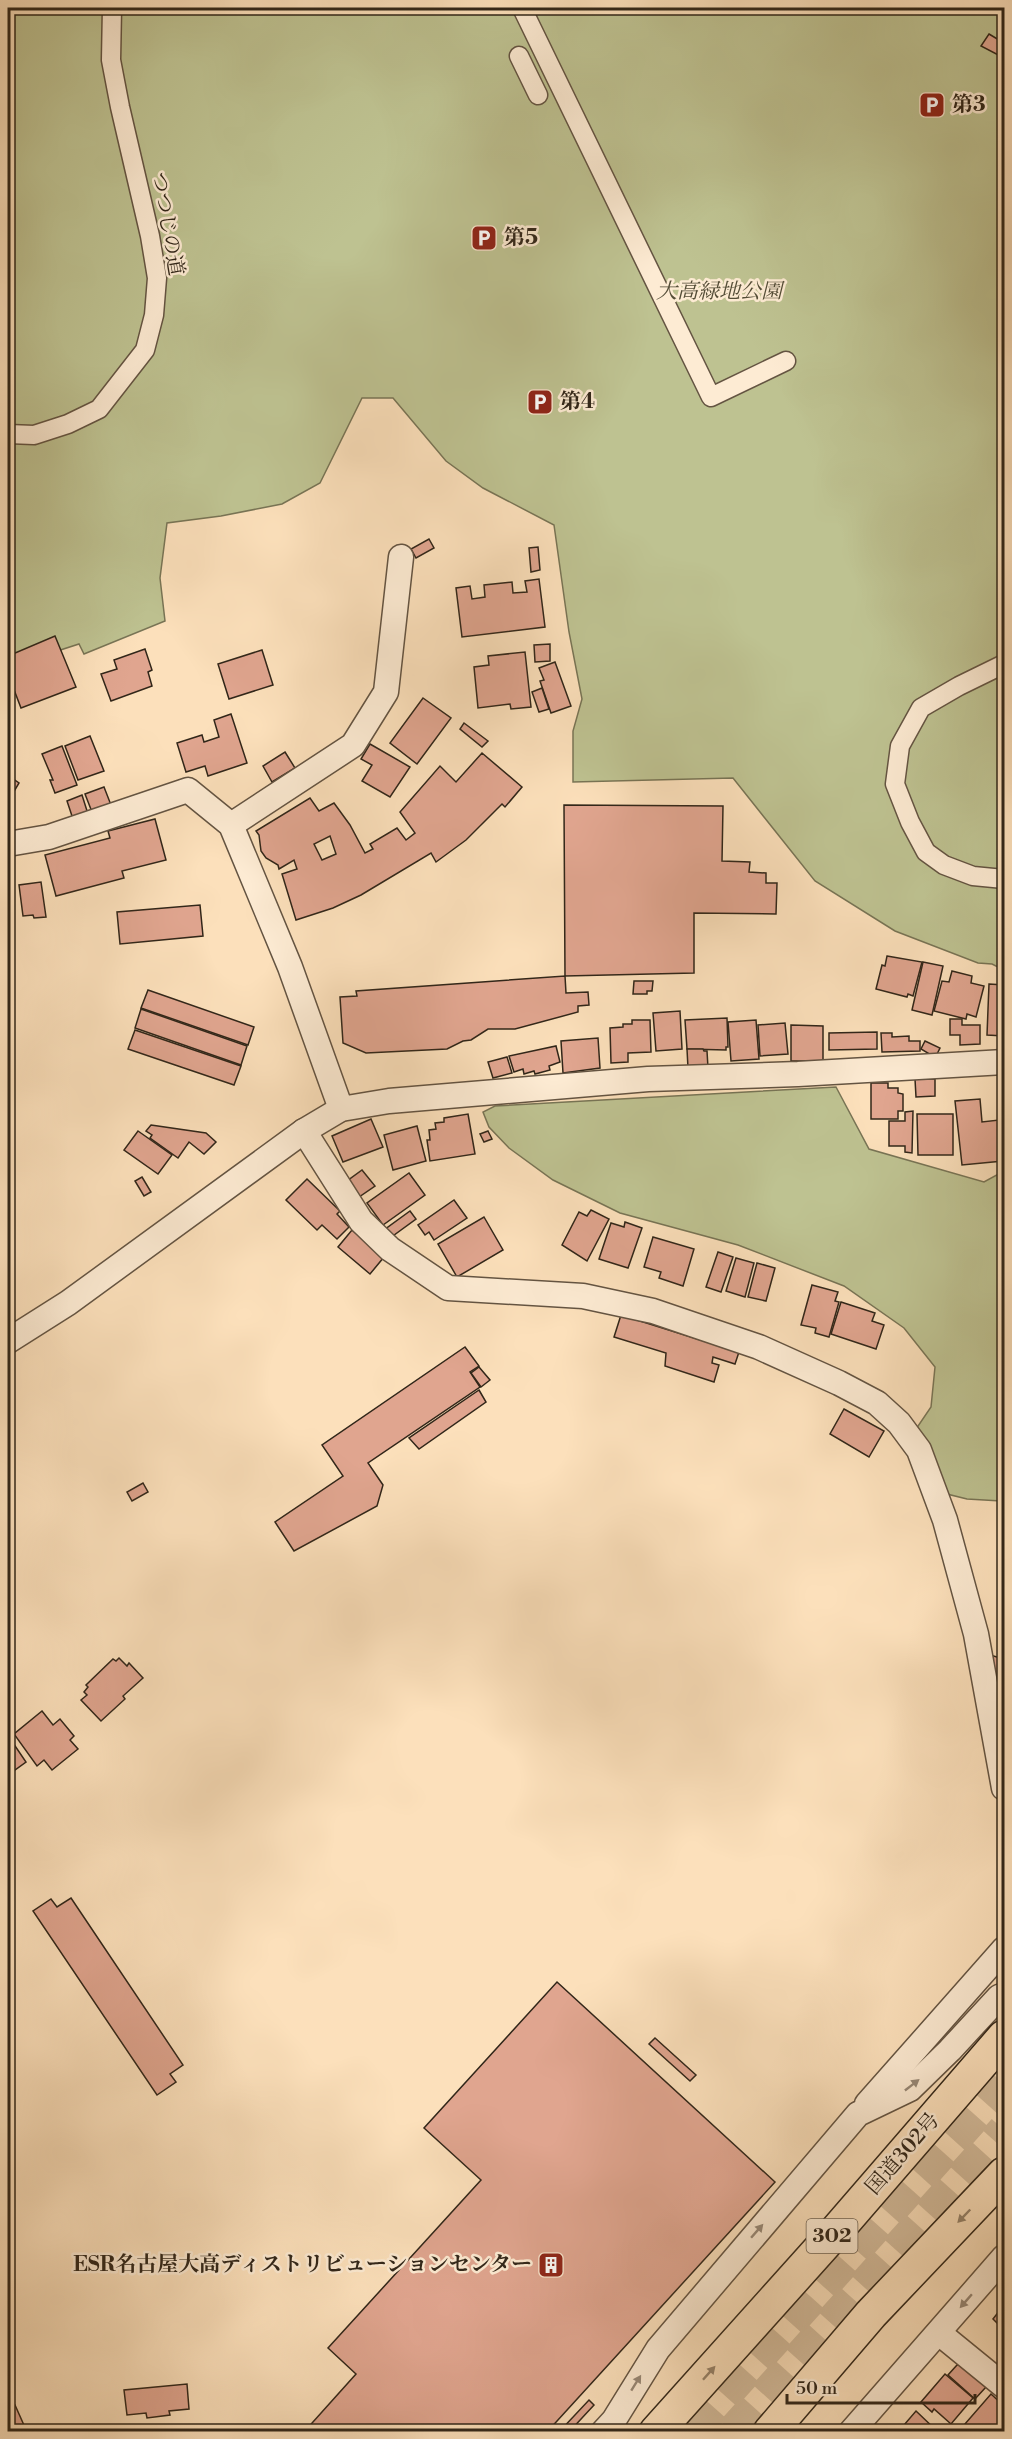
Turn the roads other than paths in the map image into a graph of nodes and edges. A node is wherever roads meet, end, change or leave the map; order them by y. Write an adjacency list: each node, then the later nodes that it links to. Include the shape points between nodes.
1 (112, 8): 6 (street, つつじの道, via 111,60 152,247 157,278 154,315 145,350 99,410 34,435)
2 (522, 8): 5 (street, via 711,397)
3 (519, 56): 4 (street)
4 (538, 95)
5 (786, 361)
6 (8, 434)
7 (401, 557): 9 (street, via 386,692 353,745)
8 (1005, 664): 11 (street, via 921,708 900,746 896,784 926,852 944,865 973,876)
9 (231, 825): 10 (street, via 188,790 49,837); 13 (street, via 290,967)
10 (8, 844)
11 (1005, 879)
12 (1005, 1062): 13 (street, via 648,1079)
13 (341, 1108): 14 (street)
14 (304, 1131): 15 (street, via 68,1303); 16 (street, via 361,1221 390,1249 448,1288 582,1296 653,1311 759,1347 877,1404 899,1423 919,1450 945,1520 976,1634)
15 (8, 1341)
16 (1005, 1788)
17 (1005, 1949): 21 (street)
18 (1005, 1995): 20 (street)
19 (1005, 2037): 28 (highway, 国道302号 / 302, one-way to 19)
20 (950, 2050): 21 (street, via 927,2059); 22 (street, one-way to 20, via 910,2089)
21 (912, 2055): 22 (street)
22 (858, 2114): 27 (street, one-way to 22, via 658,2349)
23 (1005, 2174): 29 (highway, one-way to 29, via 871,2314)
24 (1005, 2256): 25 (street, one-way to 25)
25 (939, 2332): 26 (street); 30 (street)
26 (1005, 2386)
27 (603, 2432)
28 (656, 2432)
29 (770, 2432)
30 (851, 2432)

